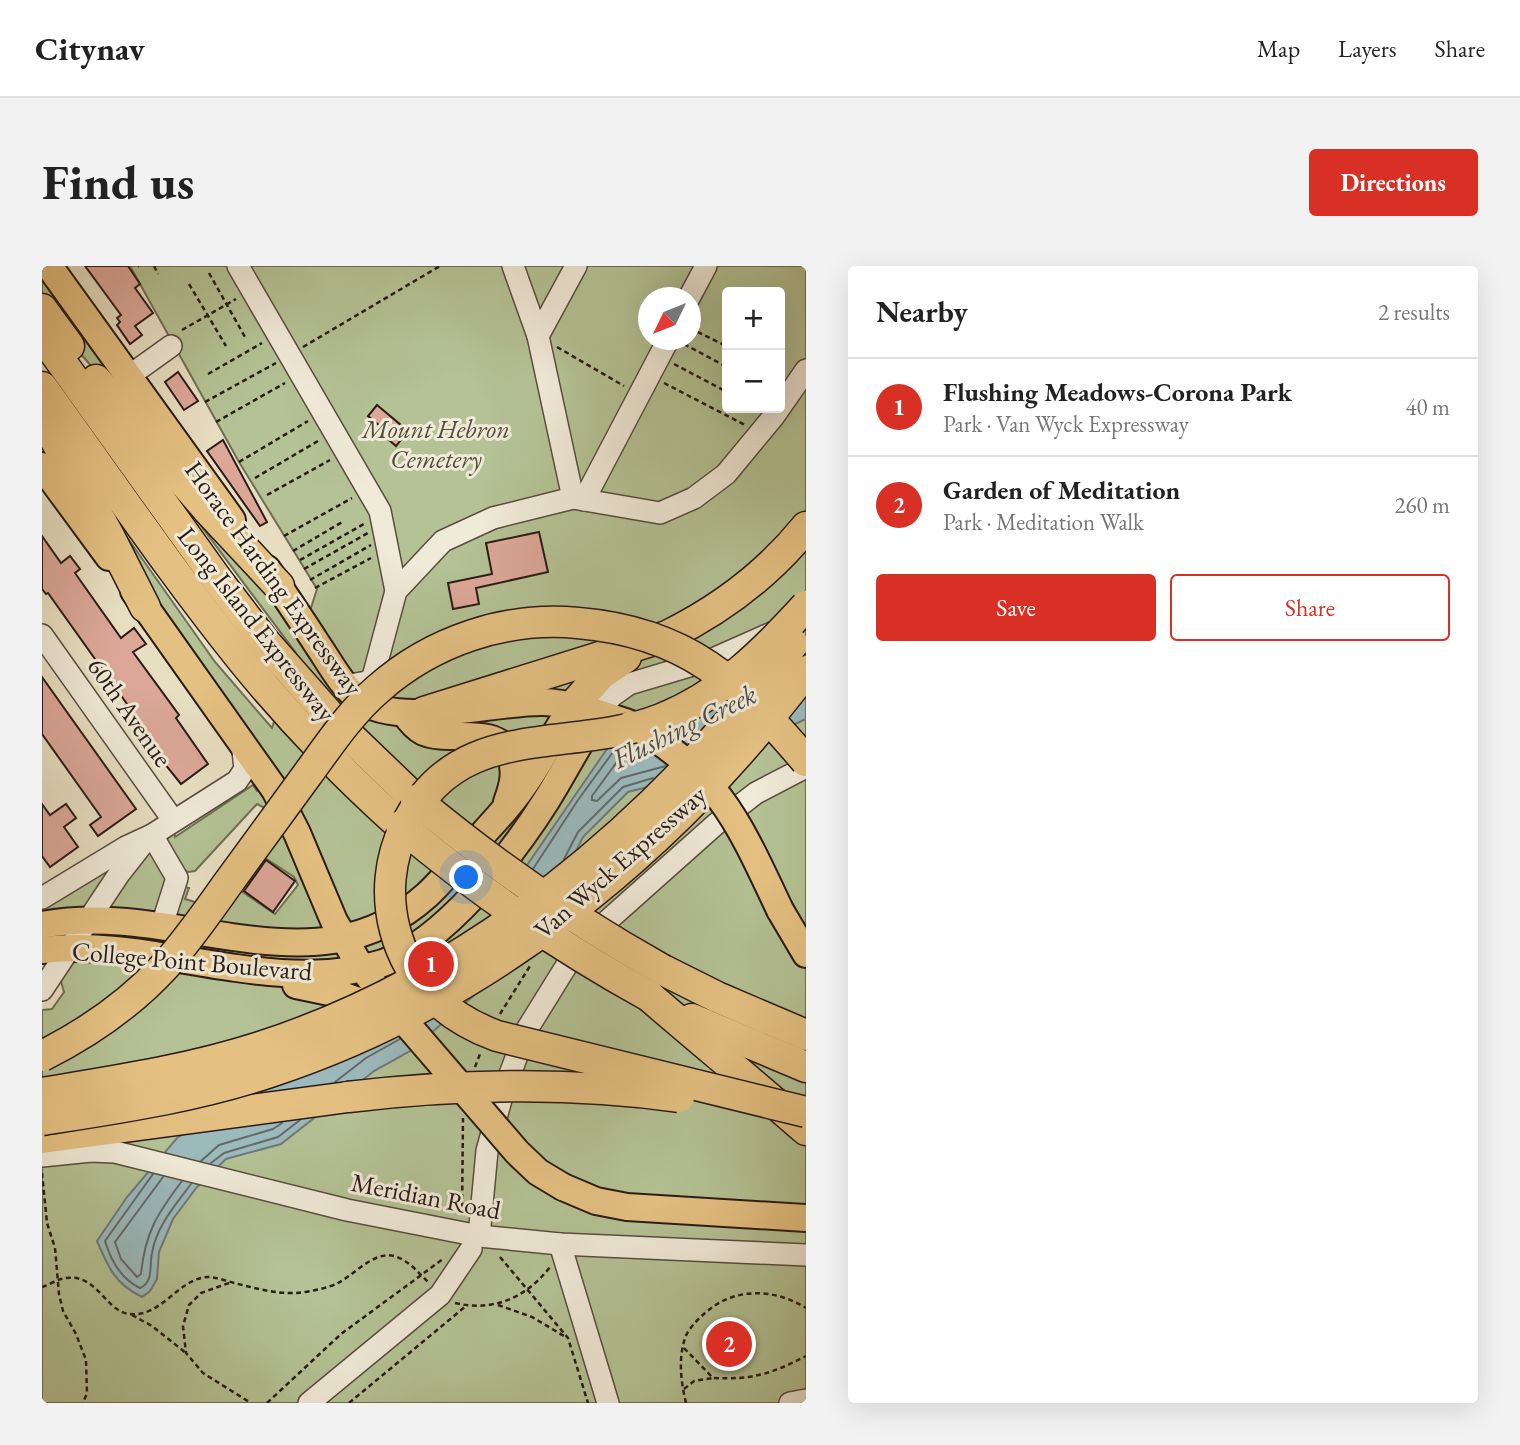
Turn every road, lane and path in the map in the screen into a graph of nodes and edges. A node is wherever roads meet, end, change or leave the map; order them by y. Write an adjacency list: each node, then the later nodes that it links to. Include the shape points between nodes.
1 (49, 266): 32 (main road, Horace Harding Expressway)
2 (154, 266): 9 (path)
3 (238, 266): 12 (street)
4 (440, 266): 27 (path)
5 (513, 266): 19 (street)
6 (576, 266): 19 (street)
7 (706, 266): 11 (street)
8 (209, 273): 13 (path)
9 (158, 274)
10 (189, 284): 15 (path)
11 (695, 287)
12 (251, 290): 13 (path); 17 (street)
13 (227, 304): 15 (path); 20 (path)
14 (42, 309): 60 (highway, via 126,416)
15 (208, 316): 21 (path); 23 (path)
16 (701, 333): 22 (path)
17 (276, 334): 27 (street); 30 (path)
18 (42, 335): 91 (highway, Long Island Expressway, bridge, via 264,641 339,726 416,800 480,852)
19 (538, 336): 33 (path); 48 (street)
20 (245, 337)
21 (176, 338): 32 (street)
22 (722, 344)
23 (226, 346)
24 (662, 350): 33 (street)
25 (666, 350): 35 (path)
26 (694, 350): 28 (path)
27 (289, 355): 31 (street); 36 (path)
28 (722, 364)
29 (806, 370): 41 (street)
30 (208, 374)
31 (300, 374): 37 (street); 39 (path)
32 (129, 376): 60 (main road, Horace Harding Expressway)
33 (644, 385): 41 (path); 48 (street)
34 (42, 387): 91 (highway, Long Island Expressway, bridge, via 243,661 361,789 510,911 596,966)
35 (722, 389)
36 (205, 402)
37 (323, 413): 40 (street); 43 (path)
38 (42, 416): 64 (highway)
39 (216, 422)
40 (333, 432): 42 (street); 45 (path)
41 (760, 433): 48 (street, via 726,474 694,498 660,513)
42 (345, 452): 46 (path); 62 (street, via 380,511)
43 (239, 461)
44 (42, 466): 64 (main road)
45 (255, 478)
46 (267, 495)
47 (354, 497): 53 (path)
48 (578, 499): 62 (street, via 493,518 443,541)
49 (371, 520): 57 (path)
50 (344, 521): 55 (path)
51 (806, 527): 67 (highway, via 769,568 730,600)
52 (374, 529): 58 (path)
53 (285, 536)
54 (378, 541): 59 (path)
55 (293, 551)
56 (380, 552): 61 (path)
57 (300, 560)
58 (304, 569)
59 (310, 579)
60 (279, 586): 70 (main road, Horace Harding Expressway)
61 (315, 588)
62 (396, 591): 68 (street)
63 (806, 606): 98 (highway, bridge, via 733,679 674,713 616,732 500,748 451,772 430,790 406,823 396,850 390,893 393,924 409,965 435,1000 469,1024 505,1038)
64 (145, 607): 73 (main road)
65 (806, 624): 71 (street, via 777,630 713,659 629,684); 97 (highway, Van Wyck Expressway, bridge, via 750,699 670,788 565,880 459,955 372,1002 261,1047 173,1070)
66 (42, 635): 79 (street, 60th Avenue)
67 (650, 643): 71 (highway, via 601,674); 72 (highway)
68 (378, 659): 70 (street, via 367,682); 72 (street)
69 (806, 671): 99 (highway, Van Wyck Expressway, bridge, via 729,764 641,851 545,930 451,991 339,1046 269,1073 167,1099)
70 (345, 685): 72 (main road, Horace Harding Expressway, via 373,707)
71 (585, 710): 72 (main road, Horace Harding Expressway, via 540,702); 78 (main road, College Point Boulevard); 88 (main road, Horace Harding Expressway, bridge, via 631,724 652,736 684,759 723,800); 90 (main road, College Point Boulevard, via 533,821 462,908 417,945)
72 (415, 713): 78 (main road, via 415,726 431,734 492,738 506,747 514,778)
73 (242, 742): 79 (street, via 245,769 237,781); 85 (main road, via 288,814)
74 (806, 761): 95 (highway, bridge, via 755,702 723,675 650,636 608,626 551,621 492,629 455,642 391,678 351,716 201,921 153,978 108,1017)
75 (806, 767): 77 (street)
76 (806, 786): 77 (street)
77 (756, 793): 106 (street, via 578,947 526,1031 502,1096 487,1151)
78 (505, 810): 85 (main road, College Point Boulevard, via 418,902 385,925)
79 (173, 820): 80 (street)
80 (152, 835): 81 (street); 82 (street, via 119,874); 84 (street, via 177,878)
81 (42, 898)
82 (89, 921): 83 (main road, College Point Boulevard); 84 (main road, College Point Boulevard); 86 (street)
83 (42, 925)
84 (162, 925): 85 (main road, College Point Boulevard, via 271,942)
85 (343, 938): 90 (main road)
86 (70, 948): 87 (main road, College Point Boulevard); 89 (main road, College Point Boulevard, via 137,951); 92 (street)
87 (42, 950)
88 (806, 954)
89 (220, 966): 90 (main road, College Point Boulevard, via 289,974); 93 (main road, via 238,975)
90 (362, 968): 93 (main road)
91 (656, 983): 94 (highway, Long Island Expressway, via 717,998); 96 (highway, Long Island Expressway, via 710,1027); 101 (highway, via 699,1039)
92 (42, 990)
93 (384, 1006): 105 (main road, bridge, via 406,1023 512,1147 538,1172 563,1187 596,1201 627,1207)
94 (806, 1035)
95 (42, 1056)
96 (806, 1067)
97 (42, 1093)
98 (806, 1112)
99 (42, 1120)
100 (806, 1121): 102 (highway, bridge, via 650,1093 502,1086 375,1093)
101 (806, 1130)
102 (42, 1138)
103 (42, 1156): 106 (street, Meridian Road, via 115,1152)
104 (42, 1171): 113 (path)
105 (806, 1218)
106 (475, 1243): 107 (street, Meridian Road); 117 (street)
107 (560, 1244): 110 (street, Meridian Road); 122 (street)
108 (497, 1252): 116 (path)
109 (450, 1254): 112 (path)
110 (806, 1255)
111 (551, 1266): 116 (path)
112 (421, 1276): 114 (path, via 399,1258 385,1256 337,1284 299,1293 269,1292); 117 (path); 131 (path, via 341,1334)
113 (57, 1281): 115 (path); 121 (path, via 85,1281 100,1290 113,1308); 129 (path, via 63,1311 86,1360)
114 (231, 1282): 121 (path, via 209,1277 195,1280 146,1313); 124 (path, via 201,1293 189,1305 183,1326)
115 (42, 1287)
116 (528, 1289): 118 (path); 122 (path)
117 (440, 1295): 119 (path); 132 (street)
118 (498, 1305): 119 (path); 122 (path)
119 (466, 1306): 133 (path)
120 (806, 1308): 123 (path, via 791,1298 740,1294 716,1303 698,1319 685,1337)
121 (131, 1314): 124 (path)
122 (578, 1335): 134 (path); 135 (street)
123 (684, 1348): 126 (path); 127 (path)
124 (186, 1353): 130 (path, via 203,1373)
125 (806, 1356): 126 (path, via 745,1380)
126 (713, 1378): 127 (path, via 694,1381)
127 (683, 1390): 136 (path)
128 (806, 1400): 137 (street)
129 (83, 1403)
130 (251, 1403)
131 (267, 1403)
132 (309, 1403)
133 (349, 1403)
134 (588, 1403)
135 (608, 1403)
136 (686, 1403)
137 (790, 1403)

